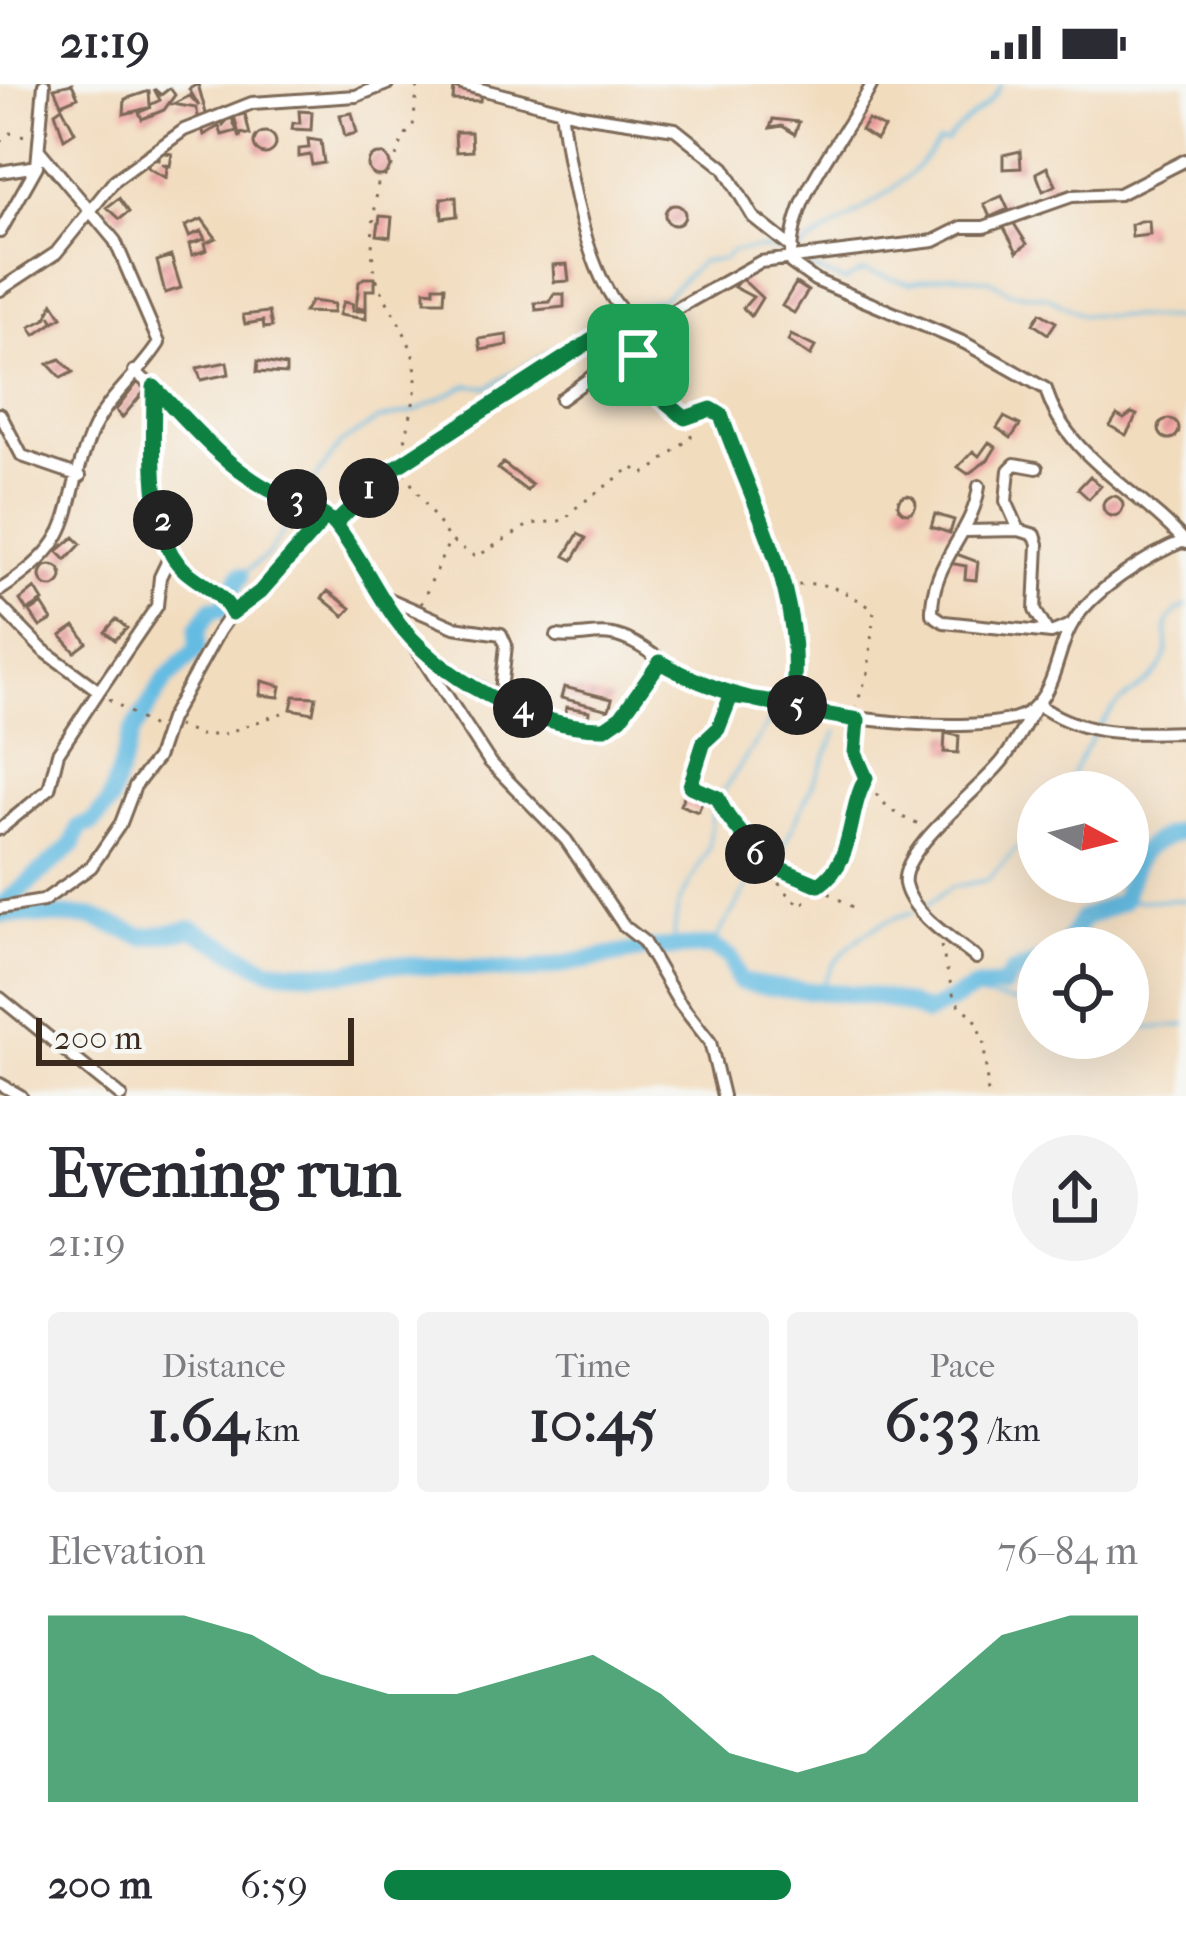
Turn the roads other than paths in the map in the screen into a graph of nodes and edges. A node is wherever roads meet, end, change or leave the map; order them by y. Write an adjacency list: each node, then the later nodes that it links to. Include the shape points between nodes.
1 (44, 84): 6 (street)
2 (387, 84): 10 (street, via 356,96 252,103 210,118 150,152)
3 (461, 84): 5 (street)
4 (872, 84): 12 (street, via 820,161)
5 (561, 110): 12 (street, via 675,129 724,167 753,217); 14 (street, via 593,256 622,310)
6 (41, 145): 8 (street); 10 (street)
7 (1186, 160): 12 (street, via 1120,194 1072,196 934,241 857,253)
8 (37, 166): 9 (street); 11 (street)
9 (0, 172)
10 (93, 208): 13 (street, via 56,253); 16 (street, via 159,334)
11 (0, 232)
12 (791, 251): 14 (street); 26 (street, via 791,263 808,276 878,302 1046,389 1056,421 1078,447)
13 (0, 290)
14 (662, 317): 15 (street, via 638,355)
15 (616, 348): 18 (street); 23 (street, via 592,340 401,463)
16 (134, 371): 17 (street); 21 (street, via 90,435)
17 (154, 387): 23 (street, via 216,451 272,492); 35 (street, via 153,476 171,554 158,606)
18 (561, 399)
19 (0, 414): 21 (street, via 22,456)
20 (1037, 467): 25 (street, via 1016,464 1005,479)
21 (80, 476): 27 (street, via 62,537)
22 (979, 485): 24 (street)
23 (331, 520): 28 (street); 40 (street, via 232,613 91,867 50,898)
24 (965, 530): 25 (street); 31 (street, via 940,570 932,614 944,622)
25 (1019, 530): 31 (street, via 1038,544 1036,610)
26 (1185, 541): 30 (street, via 1113,586)
27 (0, 590)
28 (385, 597): 33 (street); 36 (street, via 454,626 501,634)
29 (0, 606): 35 (street)
30 (1071, 625): 31 (street); 37 (street)
31 (1052, 633)
32 (557, 636): 34 (street, via 610,634)
33 (422, 651): 36 (street); 46 (street, via 489,761 566,840 624,926 643,941 710,1042)
34 (660, 662): 36 (street, via 605,728); 37 (street, via 731,696 854,720 1007,721)
35 (99, 691): 39 (street, via 58,753 49,789)
36 (500, 700)
37 (1037, 704): 38 (street, via 1099,734); 41 (street, via 1000,764 917,850 905,884)
38 (1186, 731)
39 (0, 829)
40 (4, 907)
41 (976, 958)
42 (0, 998): 45 (street)
43 (0, 1084): 44 (street)
44 (21, 1096)
45 (121, 1096)
46 (723, 1096)

